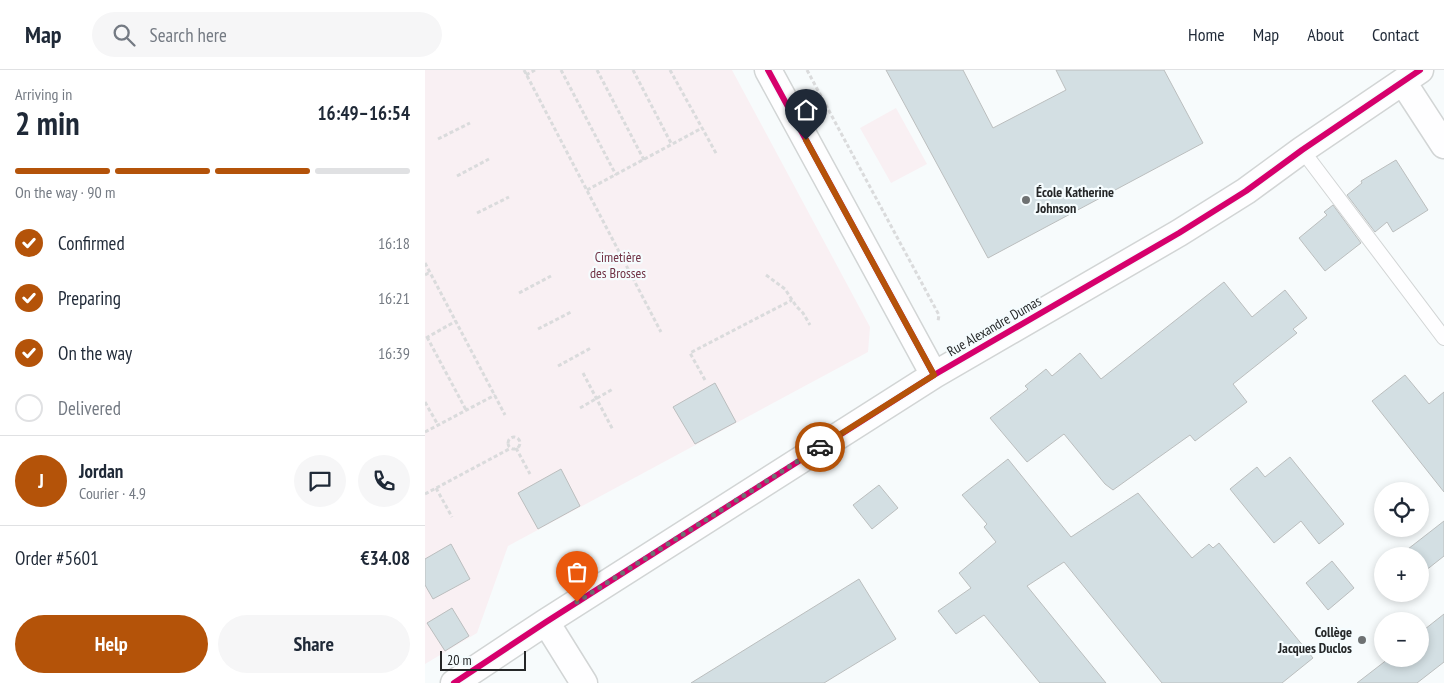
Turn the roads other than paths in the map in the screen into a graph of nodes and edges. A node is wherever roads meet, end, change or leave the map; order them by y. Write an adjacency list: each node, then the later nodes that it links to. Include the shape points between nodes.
1 (768, 70): 6 (street)
2 (1411, 76): 3 (street); 4 (street, Rue Alexandre Dumas)
3 (1444, 145)
4 (1302, 150): 5 (lane); 6 (street, Rue Alexandre Dumas, via 1247,191 1179,233)
5 (1444, 338)
6 (934, 375): 7 (street, Rue Alexandre Dumas)
7 (546, 622): 8 (street, Rue Alexandre Dumas); 9 (street)
8 (454, 683)
9 (585, 683)

